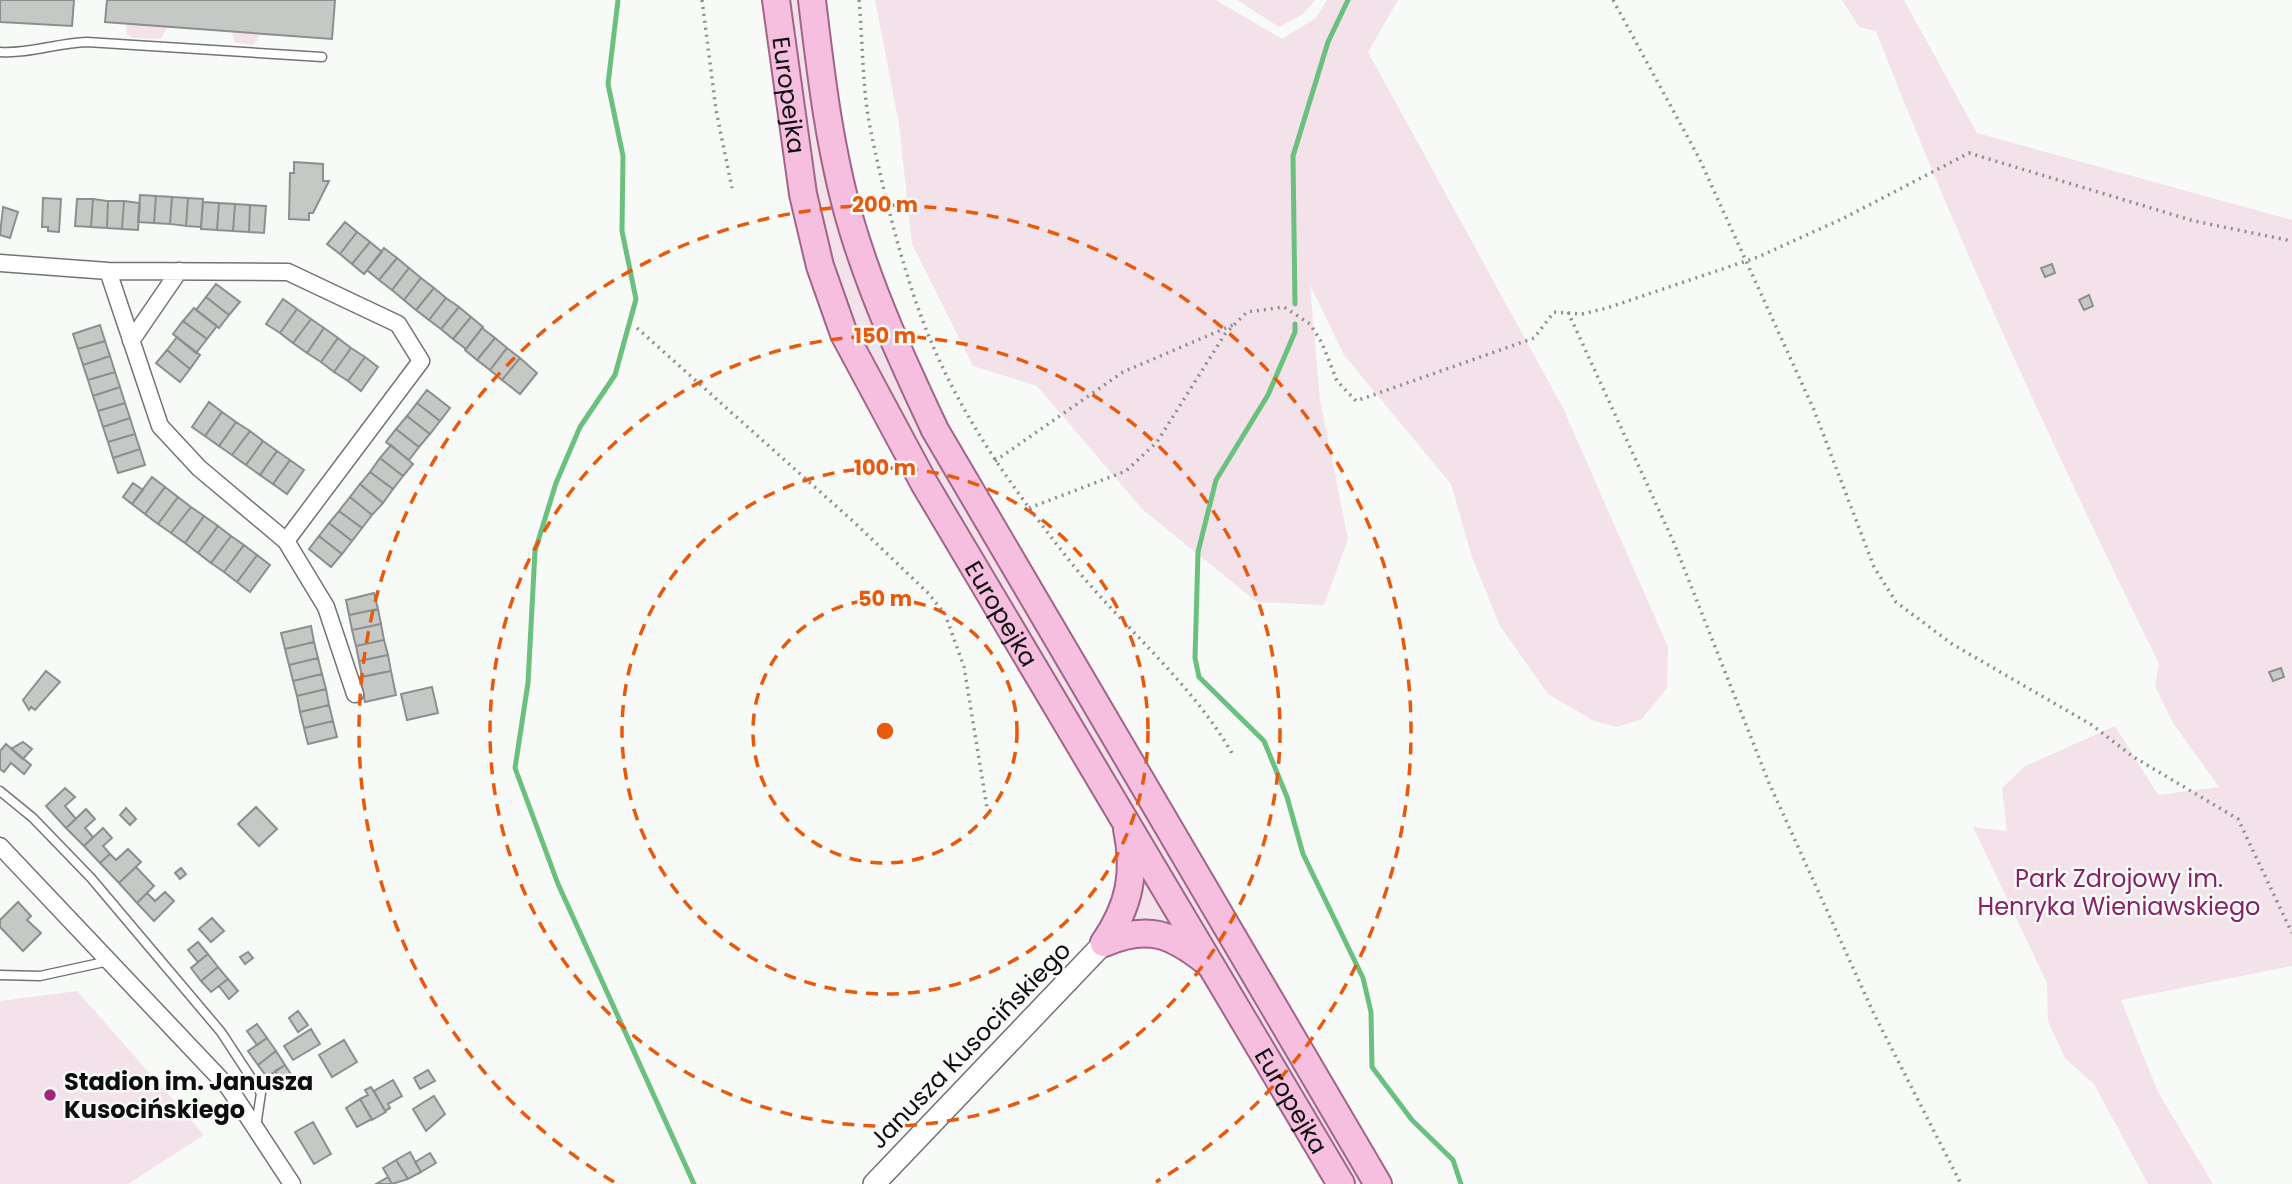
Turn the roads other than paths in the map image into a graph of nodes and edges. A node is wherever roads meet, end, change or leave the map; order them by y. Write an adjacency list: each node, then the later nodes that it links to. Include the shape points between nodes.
1 (776, 0): 12 (main road, Europejka, via 803,194 820,266 844,334 924,483)
2 (812, 0): 22 (main road, Europejka, via 838,172 852,227 887,322 935,430)
3 (0, 52): 4 (lane, via 86,42)
4 (323, 57)
5 (0, 263): 6 (street)
6 (108, 271): 7 (street); 8 (street)
7 (179, 271): 8 (street); 9 (street, via 288,272 398,324 421,361)
8 (131, 341): 9 (street, via 160,426 199,468)
9 (286, 541): 10 (street, via 326,607)
10 (355, 694)
11 (0, 791): 18 (lane, via 91,878 221,1032 261,1093)
12 (1125, 817): 14 (main road, via 1132,854 1130,893); 16 (main road, Europejka)
13 (0, 846): 15 (street)
14 (1104, 943): 16 (main road, via 1123,934 1152,932 1180,942); 20 (street, Janusza Kusocińskiego)
15 (110, 961): 17 (lane, via 40,976); 18 (street, via 229,1088)
16 (1216, 969): 21 (main road, Europejka)
17 (0, 975)
18 (256, 1128): 19 (street)
19 (292, 1184)
20 (874, 1184)
21 (1341, 1184)
22 (1378, 1184)

